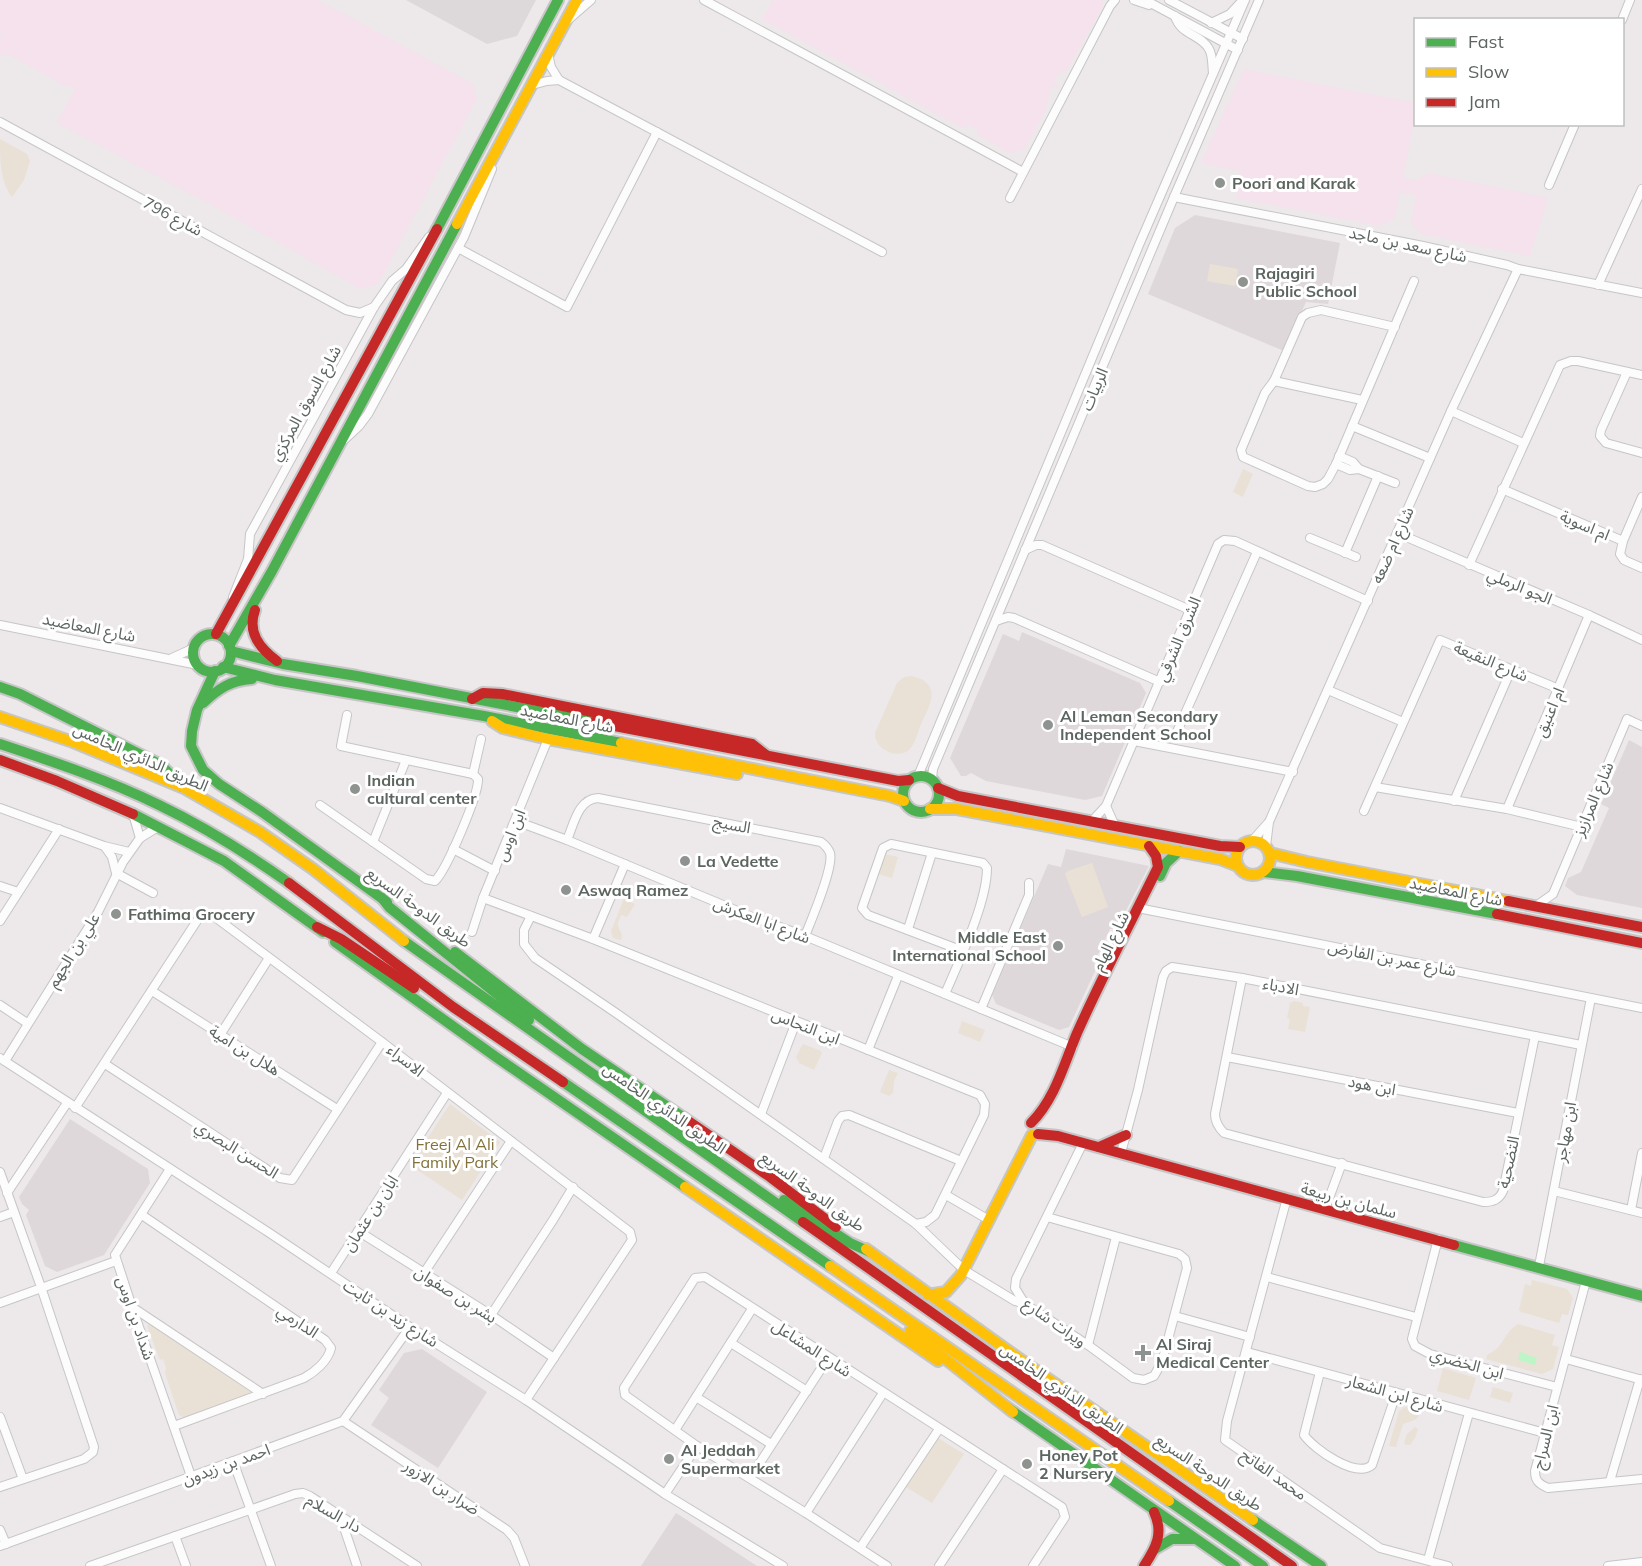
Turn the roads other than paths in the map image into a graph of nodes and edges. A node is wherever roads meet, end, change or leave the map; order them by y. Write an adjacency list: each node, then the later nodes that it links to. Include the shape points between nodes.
1 (558, 0): 34 (main road, شارع السوق المركزي)
2 (577, 0): 15 (main road)
3 (591, 0): 15 (street)
4 (704, 0): 29 (street)
5 (1134, 0): 12 (street)
6 (1145, 0): 12 (street)
7 (1169, 0): 16 (street)
8 (1244, 0): 16 (street, via 1230,14); 17 (street, الربيات)
9 (1259, 0): 18 (street, الربيات)
10 (1630, 0): 14 (street)
11 (1112, 2): 29 (street)
12 (1154, 5): 13 (street)
13 (1175, 16): 19 (street); 22 (street, via 1183,30 1209,48)
14 (1623, 18)
15 (564, 22): 21 (main road)
16 (1211, 23): 17 (street)
17 (1232, 33): 18 (street); 19 (street, الربيات)
18 (1244, 39): 20 (street, الربيات)
19 (1227, 44): 20 (street); 22 (street, الربيات)
20 (1238, 51): 32 (street, الربيات)
21 (548, 53): 23 (street); 24 (main road)
22 (1213, 75): 118 (street, الربيات)
23 (559, 80): 24 (street); 27 (street)
24 (530, 86): 28 (main road)
25 (0, 122): 42 (street, شارع 796)
26 (1574, 126): 30 (street)
27 (657, 132): 35 (street, via 567,307); 36 (street)
28 (504, 136): 35 (street); 51 (main road)
29 (1023, 172): 33 (street)
30 (1549, 185)
31 (1642, 189): 39 (street)
32 (1174, 197): 37 (street, شارع سعد بن ماجد, via 1423,246); 62 (street, الربيات)
33 (1010, 198)
34 (437, 230): 41 (street, شارع السوق المركزي, via 392,280); 76 (main road, شارع السوق المركزي)
35 (458, 248): 51 (street, via 368,414)
36 (882, 252)
37 (1518, 269): 39 (street, شارع سعد بن ماجد); 49 (street, شارع ام ضعه)
38 (1414, 281): 43 (street)
39 (1598, 285): 40 (street, شارع سعد بن ماجد)
40 (1642, 293)
41 (374, 307): 42 (street, via 360,313); 44 (street, شارع السوق المركزي)
42 (346, 310): 44 (street, شارع 796)
43 (1395, 327): 47 (street, via 1322,310 1308,313 1302,317); 48 (street)
44 (362, 332): 76 (street, شارع السوق المركزي, via 250,534 248,559 233,593)
45 (1627, 372): 46 (street); 52 (street, via 1578,361 1565,362 1555,372); 53 (street, via 1600,436 1606,443)
46 (1642, 375)
47 (1274, 381): 48 (street); 56 (street, via 1265,393 1242,455 1308,486 1323,484)
48 (1362, 400): 50 (street)
49 (1451, 411): 52 (street); 55 (street, شارع ام ضعه)
50 (1352, 426): 54 (street); 55 (street)
51 (342, 441): 73 (main road)
52 (1523, 443): 60 (street)
53 (1642, 453)
54 (1340, 456): 56 (street); 57 (street)
55 (1431, 458): 63 (street, شارع ام ضعه)
56 (1336, 464): 57 (street)
57 (1359, 469): 58 (street)
58 (1378, 476): 59 (street); 69 (street)
59 (1395, 483)
60 (1502, 489): 65 (street, ام اسوية); 71 (street)
61 (1642, 497): 65 (street, ام اسوية)
62 (1034, 530): 66 (street); 67 (street, الربيات)
63 (1397, 533): 71 (street, الجو الرملي); 74 (street, شارع ام ضعه)
64 (1310, 538): 69 (street)
65 (1623, 541): 72 (street, via 1620,557)
66 (1042, 545): 67 (street); 77 (street)
67 (1025, 550): 75 (street, الربيات)
68 (1257, 552): 74 (street, via 1316,582); 77 (street, الشرق الشرقي, via 1224,540 1214,550); 107 (street)
69 (1346, 553): 70 (street)
70 (1356, 557)
71 (1469, 565): 78 (street, الجو الرملي)
72 (1642, 568)
73 (272, 571): 85 (main road); 87 (main road, via 252,615 252,630 264,652)
74 (1368, 601): 96 (street, شارع ام ضعه)
75 (1004, 603): 79 (street); 80 (street, الربيات)
76 (232, 608): 82 (main road, شارع السوق المركزي)
77 (1190, 610): 93 (street, الشرق الشرقي)
78 (1589, 615): 83 (street, الجو الرملي); 95 (street, ام اعنيق)
79 (1014, 618): 80 (street); 93 (street)
80 (996, 621): 119 (street, الربيات, via 933,769)
81 (0, 625): 86 (street, شارع المعاضيد)
82 (216, 634): 84 (main road, via 200,638); 85 (main road, via 224,638)
83 (1642, 640)
84 (194, 648): 86 (street); 88 (main road)
85 (230, 649): 87 (main road, شارع المعاضيد); 89 (main road, via 229,660)
86 (172, 658): 88 (street, شارع المعاضيد)
87 (283, 664): 98 (main road, شارع المعاضيد)
88 (198, 665): 89 (main road, via 209,671)
89 (219, 669): 91 (main road, شارع المعاضيد); 99 (main road, طريق الدوحة السريع)
90 (1511, 670): 95 (street, شارع النقيعة); 103 (street, شارع النقيعة, via 1440,640); 123 (street)
91 (274, 680): 99 (main road, via 243,679 228,683); 101 (main road, شارع المعاضيد)
92 (0, 681): 97 (main road)
93 (1160, 682): 110 (street, الشرق الشرقي)
94 (0, 687): 97 (main road)
95 (1559, 689): 128 (street, ام اعنيق)
96 (1328, 690): 103 (street); 116 (street, شارع ام ضعه)
97 (14, 692): 120 (main road, via 161,765)
98 (472, 699): 104 (main road, via 483,693 496,693); 106 (main road, شارع المعاضيد)
99 (197, 710): 160 (main road, طريق الدوحة السريع, via 191,746 203,770)
100 (347, 715): 114 (street, via 341,746)
101 (484, 716): 109 (main road, via 503,728); 115 (main road, شارع المعاضيد)
102 (0, 717): 120 (main road, الطريق الدائري الخامس)
103 (1403, 722): 121 (street, شارع النقيعة)
104 (652, 724): 106 (main road); 112 (main road, via 752,744)
105 (1642, 726): 136 (street, شارع المرازيز, via 1627,719)
106 (639, 731): 112 (main road, شارع المعاضيد)
107 (1176, 734)
108 (481, 739): 117 (street)
109 (548, 739): 115 (main road, via 739,775); 131 (street, ابن اوس)
110 (1134, 741): 116 (street); 125 (street, الشرق الشرقي)
111 (0, 744): 181 (main road, الطريق الدائري الخامس, via 139,796 210,832 298,890)
112 (766, 756): 118 (main road, شارع المعاضيد, via 898,781)
113 (0, 760): 130 (main road)
114 (406, 760): 117 (street); 141 (street)
115 (754, 771): 122 (main road, شارع المعاضيد)
116 (1293, 772): 133 (street, شارع ام ضعه)
117 (473, 774): 145 (street, via 478,779 476,791)
118 (913, 778): 119 (main road); 122 (main road, via 903,790)
119 (935, 784): 127 (main road, via 938,800); 132 (main road, via 958,796)
120 (184, 788): 190 (main road, الطريق الدائري الخامس, via 284,848 404,941)
121 (1375, 788): 123 (street); 129 (street, شارع النقيعة)
122 (904, 801): 127 (main road, via 912,810)
123 (1454, 801): 128 (street)
124 (320, 805): 141 (street)
125 (1106, 806): 132 (street, الشرق الشرقي); 134 (street)
126 (0, 808): 137 (street)
127 (930, 809): 143 (main road, via 957,809)
128 (1507, 809): 136 (street)
129 (1364, 811)
130 (133, 814): 135 (main road); 138 (street)
131 (516, 820): 139 (street, شارع ابا العكرش); 152 (street, ابن اوس)
132 (1092, 821): 134 (main road)
133 (1269, 822): 140 (street, شارع ام ضعه); 146 (street, شارع ام ضعه)
134 (1115, 826): 144 (main road)
135 (158, 827): 138 (street, علي بن الجهم); 167 (main road, via 247,876)
136 (1582, 827): 159 (street, شارع المرازيز)
137 (59, 829): 142 (street); 157 (street)
138 (140, 838): 148 (street, علي بن الجهم)
139 (567, 840): 150 (street, شارع ابا العكرش); 171 (street, السيج, via 582,805 598,798 821,842 830,859)
140 (1252, 841): 144 (main road); 146 (main road)
141 (373, 842): 145 (street, via 426,879 435,881)
142 (104, 846): 148 (street); 154 (street)
143 (1149, 846): 147 (main road); 192 (main road, شارع الهام, via 1158,867)
144 (1240, 847): 151 (main road)
145 (453, 849): 152 (street)
146 (1268, 849): 153 (main road, via 1270,863); 162 (main road, شارع المعاضيد, via 1307,862)
147 (1179, 851): 151 (main road); 163 (main road, شارع الهام, via 1166,863)
148 (129, 852): 154 (street, علي بن الجهم)
149 (932, 853): 169 (street); 169 (street, via 891,844 883,848 862,908 868,915); 174 (street, via 983,863 987,868 977,914)
150 (625, 864): 171 (street, شارع ابا العكرش); 172 (street)
151 (1238, 866): 153 (main road, via 1247,874)
152 (495, 871): 161 (street, ابن اوس)
153 (1264, 872): 173 (main road, شارع المعاضيد)
154 (116, 873): 158 (street); 186 (street, علي بن الجهم, via 98,912)
155 (1029, 883): 184 (street, via 1029,895)
156 (0, 886): 157 (street)
157 (18, 892): 166 (street)
158 (153, 893)
159 (1553, 894): 162 (street); 164 (street)
160 (382, 898): 190 (main road, via 388,907 528,1020); 233 (main road, طريق الدوحة السريع, via 582,1049 770,1177)
161 (483, 898): 165 (street, ابن النحاس); 170 (street, ابن اوس)
162 (1536, 906): 164 (main road, شارع المعاضيد)
163 (1143, 909): 180 (street, شارع عمر بن الفارض); 192 (main road, شارع الهام)
164 (1560, 911): 168 (main road, شارع المعاضيد)
165 (531, 916): 172 (street, ابن النحاس); 202 (street, via 524,930 524,944 535,958)
166 (0, 921)
167 (317, 927): 181 (main road, via 420,992); 272 (main road, via 360,962)
168 (1642, 927)
169 (908, 929): 174 (street)
170 (472, 932)
171 (805, 936): 176 (street, شارع ابا العكرش)
172 (593, 939): 185 (street, ابن النحاس)
173 (1642, 943)
174 (963, 951): 179 (street)
175 (269, 958): 178 (street, الاسراء, via 211,914 203,914); 187 (street); 189 (street, الاسراء)
176 (898, 976): 179 (street, شارع ابا العكرش); 193 (street)
177 (1242, 978): 188 (street, الادباء); 194 (street, التضحية); 204 (street, الادباء, via 1175,967 1166,971)
178 (152, 991): 187 (street, هلال بن امية); 196 (street, الاسراء)
179 (945, 994): 184 (street, شارع ابا العكرش)
180 (1591, 998): 183 (street, شارع عمر بن الفارض); 191 (street, ابن مهاجر)
181 (448, 1004): 237 (main road, الطريق الدائري الخامس)
182 (0, 1005): 186 (street)
183 (1642, 1008)
184 (981, 1009): 192 (street, شارع ابا العكرش)
185 (796, 1022): 193 (street, ابن النحاس); 202 (street)
186 (27, 1023): 195 (street, علي بن الجهم)
187 (220, 1035): 200 (street, هلال بن امية)
188 (1535, 1036): 191 (street, الادباء); 201 (street, التضحية)
189 (382, 1042): 197 (street, الاسراء); 200 (street, الحسن البصري)
190 (547, 1043): 215 (main road, الطريق الدائري الخامس)
191 (1581, 1045): 217 (street, ابن مهاجر)
192 (1073, 1047): 203 (main road, شارع الهام)
193 (868, 1050): 211 (street, ابن النحاس, via 980,1095 985,1104 984,1115)
194 (1227, 1057): 201 (street, ابن هود); 212 (street, التضحية, via 1215,1114 1224,1133)
195 (2, 1060): 198 (street, شارع زيد بن ثابت)
196 (105, 1064): 199 (street, الاسراء); 200 (street, الحسن البصري, via 284,1179 294,1178)
197 (447, 1093): 205 (street, الاسراء); 230 (street, ابان بن عثمان)
198 (67, 1103): 199 (street, شارع زيد بن ثابت); 218 (street)
199 (75, 1108): 213 (street, شارع زيد بن ثابت)
200 (338, 1109)
201 (1518, 1113): 212 (street, التضحية, via 1503,1191 1495,1201 1483,1202)
202 (761, 1114): 210 (street)
203 (1037, 1128): 206 (main road, سلمان بن ربيعة); 228 (main road, شارع الهام)
204 (1126, 1135): 207 (main road); 208 (street, الادباء)
205 (511, 1141): 216 (street, الاسراء); 239 (street)
206 (1083, 1143): 207 (main road, سلمان بن ربيعة); 227 (street, ويرات شارع)
207 (1098, 1147): 208 (main road, سلمان بن ربيعة)
208 (1121, 1153): 220 (main road, سلمان بن ربيعة)
209 (1642, 1153): 222 (street)
210 (824, 1158): 211 (street, via 838,1121 849,1115); 229 (street)
211 (961, 1161): 219 (street, ابن النحاس)
212 (1342, 1163): 221 (street)
213 (170, 1169): 225 (street, شداد بن اوس); 238 (street, شارع زيد بن ثابت)
214 (0, 1172): 218 (street)
215 (730, 1172): 233 (main road, via 747,1175); 282 (main road, الطريق الدائري الخامس)
216 (573, 1187): 250 (street); 259 (street, الاسراء, via 628,1229 632,1237)
217 (1554, 1191): 222 (street); 235 (street, ابن مهاجر)
218 (7, 1193): 223 (street)
219 (946, 1195): 228 (street); 229 (street, ابن النحاس, via 934,1215)
220 (1287, 1198): 221 (main road, سلمان بن ربيعة); 240 (street, محمد الفاتح)
221 (1325, 1209): 232 (main road, سلمان بن ربيعة)
222 (1631, 1210): 224 (street)
223 (14, 1212): 226 (street); 242 (street)
224 (1642, 1213)
225 (142, 1215): 234 (street, شداد بن اوس, via 115,1255); 267 (street, الدارمي, via 330,1345 329,1355 314,1372)
226 (0, 1217)
227 (1047, 1217): 231 (street); 247 (street, ويرات شارع, via 1016,1279 1015,1288)
228 (988, 1220): 236 (main road, شارع الهام)
229 (916, 1224): 236 (street)
230 (358, 1231): 238 (street, ابان بن عثمان); 239 (street, بشر بن صفوان)
231 (1116, 1237): 252 (street, via 1185,1259 1187,1268); 257 (street)
232 (1437, 1239): 235 (main road, سلمان بن ربيعة); 253 (street, ابن الخضري)
233 (870, 1252): 244 (main road, طريق الدوحة السريع)
234 (116, 1261): 242 (street); 248 (street, شداد بن اوس)
235 (1539, 1266): 241 (main road, سلمان بن ربيعة)
236 (964, 1270): 243 (main road, شارع الهام); 247 (street)
237 (840, 1272): 272 (main road); 317 (main road, الطريق الدائري الخامس)
238 (331, 1274): 254 (street, شارع زيد بن ثابت)
239 (424, 1274): 250 (street, بشر بن صفوان)
240 (1267, 1277): 253 (street); 255 (street, محمد الفاتح)
241 (1586, 1281): 245 (main road, سلمان بن ربيعة); 261 (street, ابن السراج)
242 (41, 1287): 246 (street); 287 (street, via 94,1447 84,1459)
243 (952, 1289): 244 (main road, via 941,1295); 251 (main road)
244 (927, 1295): 251 (main road, طريق الدوحة السريع)
245 (1642, 1296)
246 (0, 1303)
247 (1025, 1304): 257 (street, ويرات شارع)
248 (132, 1307): 267 (street); 276 (street, شداد بن اوس)
249 (752, 1309): 256 (street); 260 (street, شارع المشاعل); 278 (street, شارع المشاعل, via 705,1277 697,1277 630,1378 624,1388 627,1398)
250 (491, 1315): 259 (street, بشر بن صفوان)
251 (958, 1316): 271 (main road, طريق الدوحة السريع)
252 (1175, 1316): 255 (street); 257 (street, ويرات شارع, via 1157,1373 1144,1380 1133,1378)
253 (1416, 1317): 264 (street, ابن الخضري, via 1412,1340 1420,1350)
254 (410, 1327): 270 (street, شارع زيد بن ثابت); 275 (street)
255 (1250, 1337): 258 (street, محمد الفاتح)
256 (731, 1343): 265 (street); 269 (street)
257 (1088, 1345)
258 (1246, 1352): 262 (street, شارع ابن الشعار); 302 (street, محمد الفاتح, via 1225,1440 1380,1548)
259 (554, 1358): 270 (street, الاسراء)
260 (828, 1358): 265 (street); 266 (street, شارع المشاعل)
261 (1566, 1359): 263 (street); 264 (street, ابن السراج)
262 (1320, 1372): 268 (street, شارع ابن الشعار); 268 (street, via 1304,1435 1340,1464 1361,1470 1372,1465)
263 (1641, 1379): 289 (street)
264 (1557, 1387): 279 (street, ابن السراج)
265 (807, 1391): 280 (street)
266 (883, 1393): 277 (street, شارع المشاعل); 295 (street)
267 (263, 1394): 276 (street, الدارمي)
268 (1396, 1394): 273 (street, شارع ابن الشعار)
269 (696, 1397): 278 (street); 280 (street)
270 (526, 1400): 291 (street, شارع زيد بن ثابت)
271 (1090, 1409): 282 (main road); 319 (main road, طريق الدوحة السريع)
272 (1013, 1412): 292 (main road)
273 (1469, 1413): 279 (street, شارع ابن الشعار); 302 (street)
274 (0, 1418): 287 (street)
275 (343, 1421): 283 (street, احمد بن زيدون); 310 (street, ضرار بن الازور, via 507,1530)
276 (174, 1426): 285 (street, شداد بن اوس)
277 (939, 1429): 284 (street, شارع المشاعل); 300 (street)
278 (675, 1430): 281 (street, شارع المشاعل)
279 (1545, 1433): 289 (street, ابن السراج, via 1535,1471 1538,1483 1548,1488)
280 (771, 1444): 286 (street)
281 (697, 1446): 286 (street, شارع المشاعل); 291 (street)
282 (1128, 1453): 318 (main road, الطريق الدائري الخامس)
283 (233, 1461): 285 (street, احمد بن زيدون); 293 (street)
284 (1003, 1469): 313 (street); 314 (street, شارع المشاعل, via 1062,1507 1065,1517)
285 (191, 1476): 299 (street, احمد بن زيدون)
286 (750, 1478): 295 (street, شارع المشاعل)
287 (23, 1479): 290 (street)
288 (1642, 1479): 289 (street, ابن السراج)
289 (1610, 1481)
290 (0, 1487)
291 (665, 1494): 311 (street, شارع زيد بن ثابت)
292 (1152, 1508): 298 (main road); 301 (main road, via 1160,1532)
293 (250, 1509): 294 (street, دار السلام, via 303,1493); 297 (street, دار السلام); 307 (street)
294 (339, 1513): 308 (street); 309 (street, دار السلام)
295 (806, 1513): 300 (street, شارع المشاعل)
296 (0, 1530): 299 (street)
297 (175, 1536): 304 (street, دار السلام); 306 (street)
298 (1195, 1539): 301 (main road, via 1178,1537); 316 (main road)
299 (3, 1545)
300 (860, 1548): 312 (street, شارع المشاعل)
301 (1155, 1549): 315 (main road)
302 (1428, 1560): 320 (street, محمد الفاتح)
303 (1642, 1562): 321 (street)
304 (99, 1564): 305 (street, دار السلام)
305 (90, 1566)
306 (186, 1566)
307 (271, 1566)
308 (357, 1566)
309 (417, 1566)
310 (525, 1566)
311 (783, 1566)
312 (887, 1566)
313 (939, 1566)
314 (1033, 1566)
315 (1144, 1566)
316 (1234, 1566)
317 (1263, 1566)
318 (1292, 1566)
319 (1321, 1566)
320 (1448, 1566)
321 (1608, 1566)

